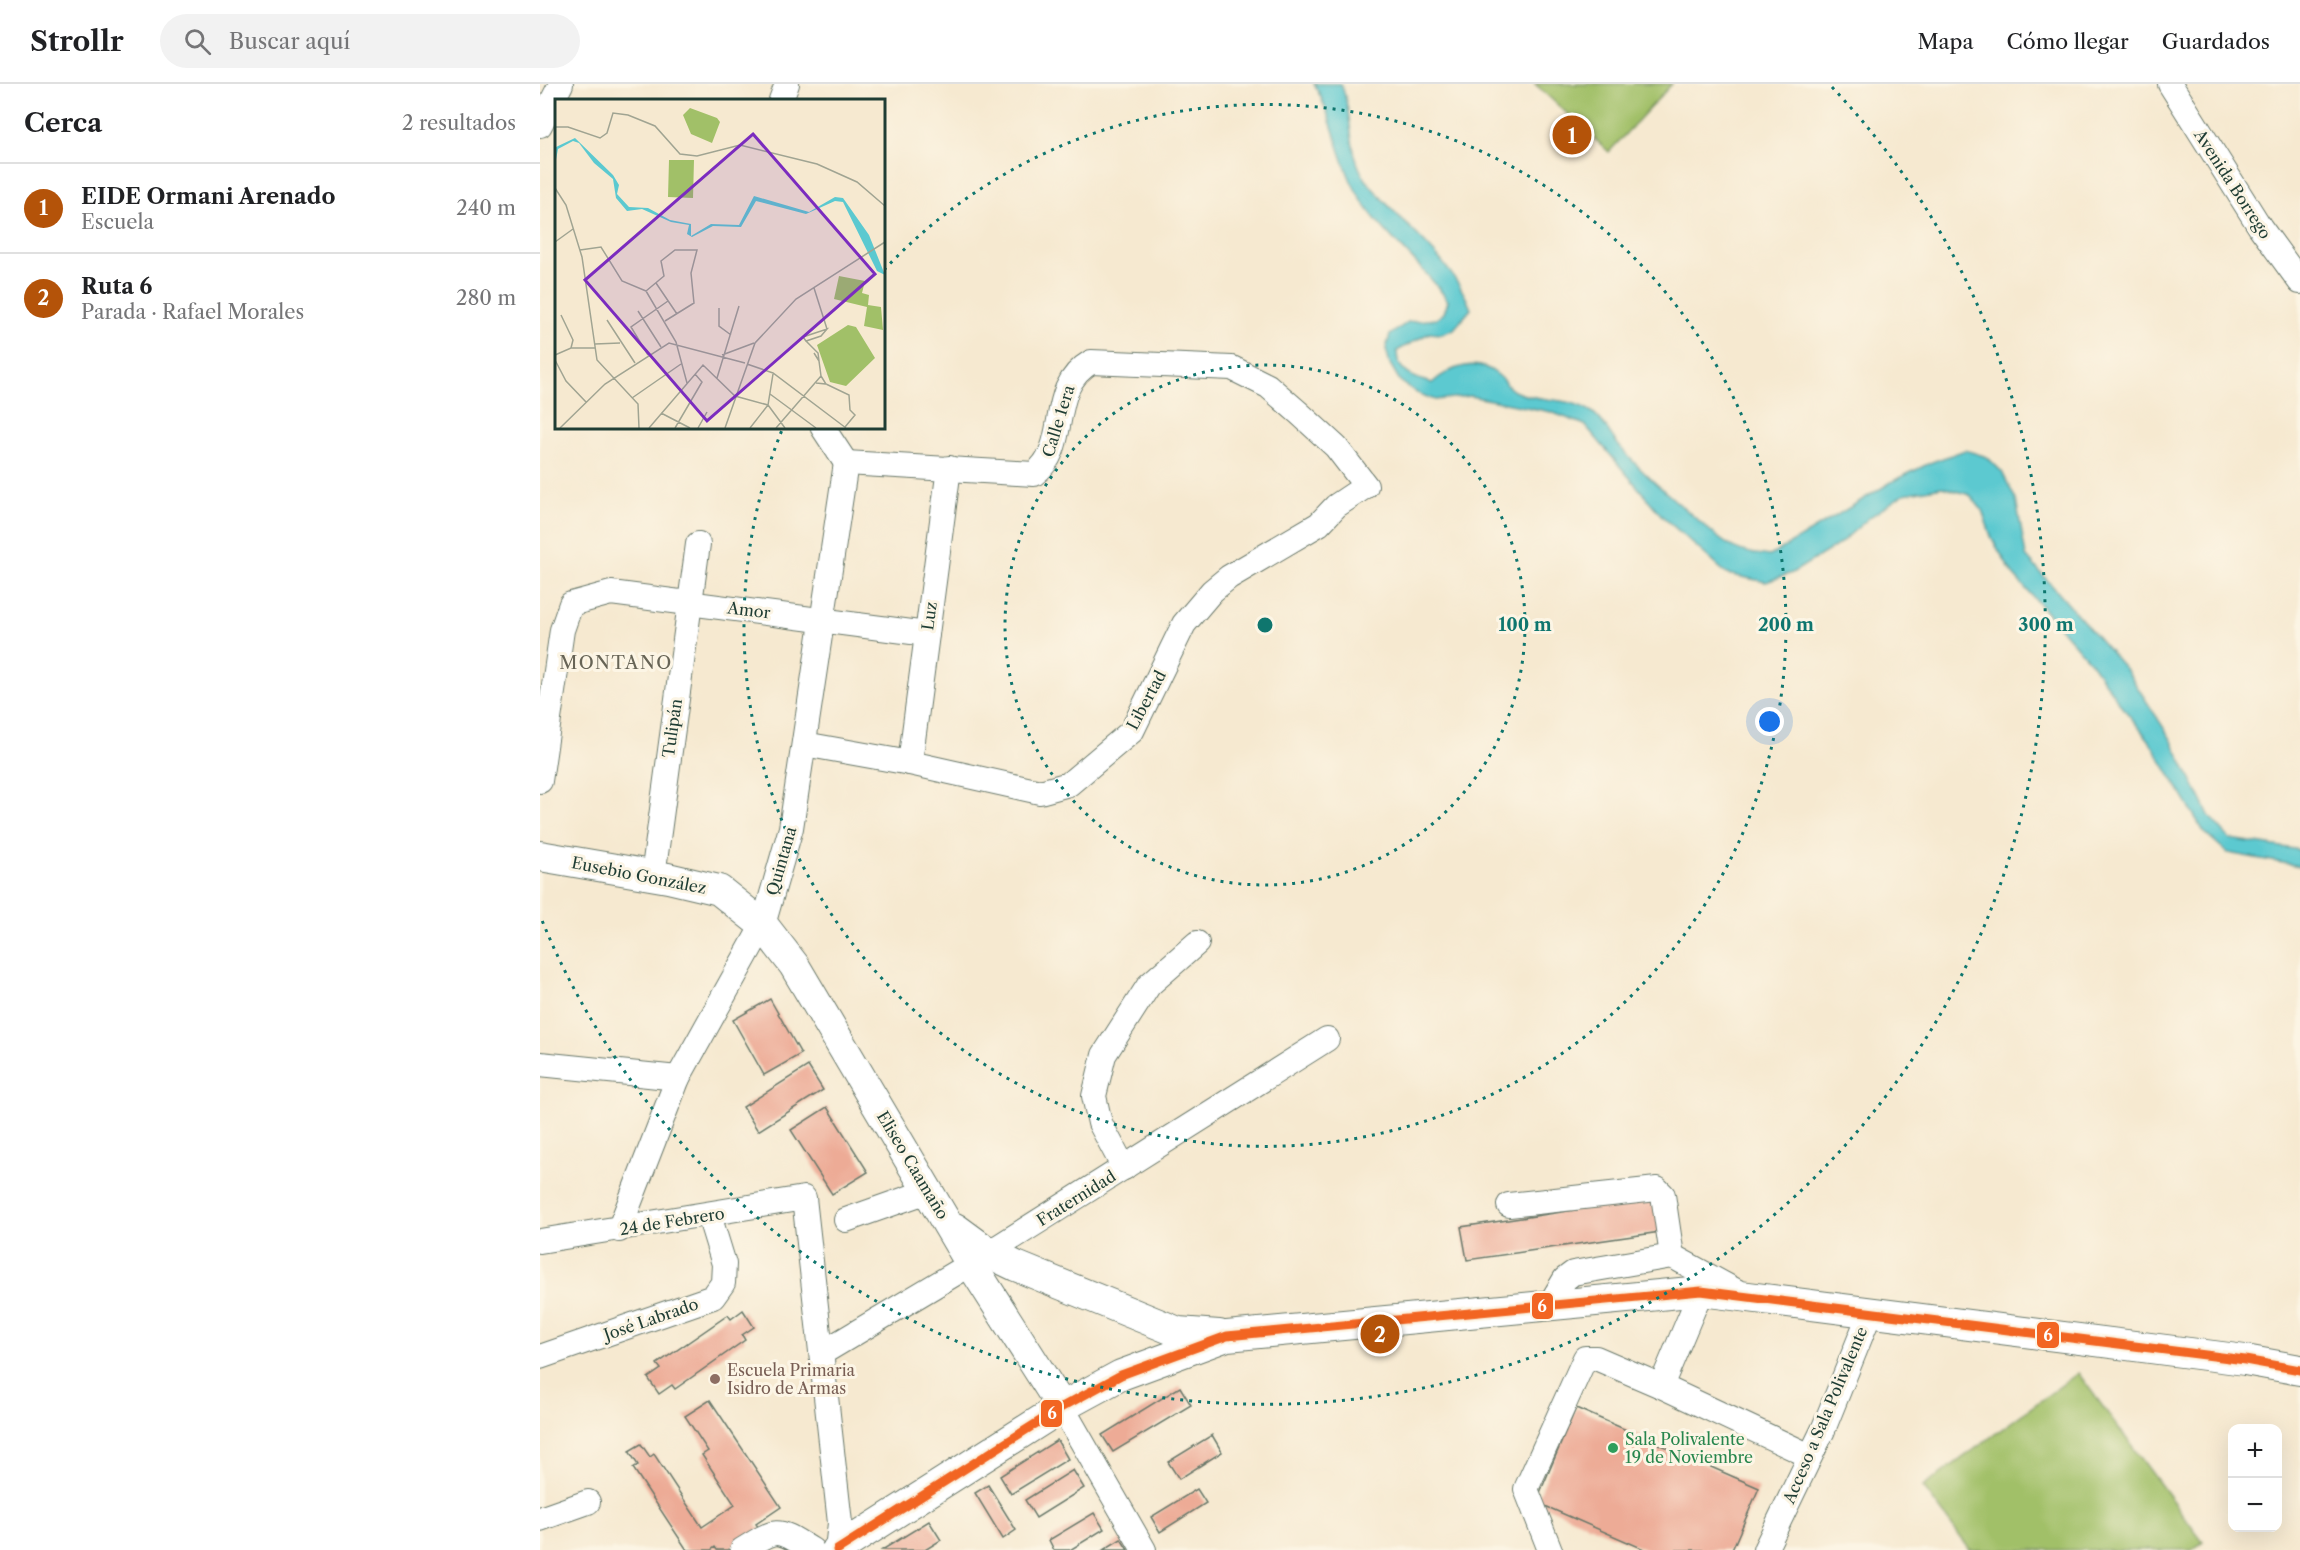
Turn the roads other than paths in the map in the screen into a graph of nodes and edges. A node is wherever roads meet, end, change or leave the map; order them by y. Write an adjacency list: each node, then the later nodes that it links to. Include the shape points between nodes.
1 (561, 84): 5 (street)
2 (787, 84): 4 (street)
3 (2170, 84): 6 (street, Avenida Borrego, via 2260,227)
4 (781, 99)
5 (540, 125)
6 (2300, 282)
7 (825, 429): 8 (street)
8 (846, 463): 9 (street, Calle 1era); 13 (street, Quintana)
9 (949, 468): 10 (street, Calle 1era, via 1034,474 1050,457 1067,384 1091,362 1232,368 1268,386 1299,413 1336,447); 14 (street, Luz)
10 (1366, 486): 16 (street, Libertad, via 1335,506 1319,524 1212,591 1184,624 1132,731 1069,784 1040,792)
11 (698, 544): 12 (street, Tulipán)
12 (689, 602): 13 (street, Amor); 17 (street, Amor, via 611,593 571,604 562,630); 19 (street, Tulipán)
13 (821, 619): 14 (street, Amor); 15 (street, Quintana)
14 (927, 634): 16 (street, Luz)
15 (804, 744): 16 (street, Libertad); 20 (street, Quintana, via 791,828)
16 (910, 763)
17 (540, 781)
18 (540, 856): 19 (main road, Eusebio González)
19 (652, 876): 20 (main road, Eusebio González, via 719,890)
20 (763, 925): 24 (street, Quintana); 26 (main road, Eliseo Caamaño, via 794,965)
21 (1197, 943): 25 (street, via 1149,985 1104,1055 1094,1096 1100,1123)
22 (1327, 1039): 25 (street, Fraternidad)
23 (540, 1064): 24 (street)
24 (678, 1078): 30 (street, Quintana)
25 (1124, 1168): 33 (street, Fraternidad)
26 (928, 1191): 29 (street); 33 (main road, Eliseo Caamaño, via 945,1221)
27 (1509, 1205): 32 (street, via 1657,1190 1663,1195)
28 (709, 1215): 30 (street, 24 de Febrero); 39 (street, 24 de Febrero, via 804,1198); 40 (street, José Labrado, via 724,1264 723,1282 713,1297)
29 (846, 1220)
30 (619, 1230): 31 (street, 24 de Febrero)
31 (540, 1241)
32 (1671, 1256): 35 (street); 36 (street, via 1573,1273)
33 (980, 1259): 38 (main road, via 1178,1332); 39 (street, Fraternidad); 43 (main road, Eliseo Caamaño)
34 (1701, 1291): 35 (main road); 36 (main road); 42 (street)
35 (1748, 1298): 37 (main road)
36 (1549, 1306): 38 (main road)
37 (1870, 1313): 41 (main road); 44 (street, Acceso a Sala Polivalente)
38 (1227, 1336): 43 (main road, via 1121,1375)
39 (822, 1353): 49 (street, via 840,1523)
40 (540, 1357)
41 (2300, 1370)
42 (1661, 1386): 44 (street); 51 (street, via 1596,1358 1585,1358 1527,1490)
43 (1062, 1407): 49 (main road); 50 (street)
44 (1810, 1456): 53 (street, Acceso a Sala Polivalente)
45 (588, 1502): 46 (street)
46 (540, 1519)
47 (742, 1550): 48 (street, via 777,1531)
48 (813, 1550)
49 (837, 1550)
50 (1144, 1550)
51 (1550, 1550): 52 (street)
52 (1557, 1550)
53 (1765, 1550)

